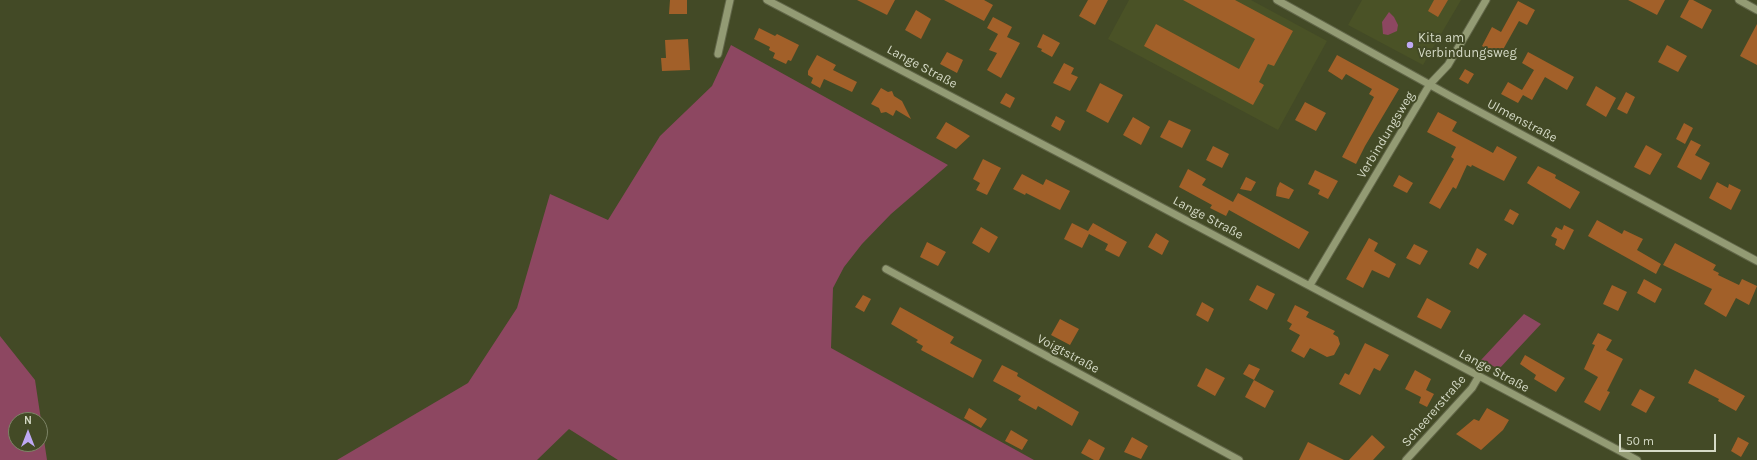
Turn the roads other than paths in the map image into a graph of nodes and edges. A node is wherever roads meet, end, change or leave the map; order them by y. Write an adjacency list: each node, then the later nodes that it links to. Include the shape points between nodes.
1 (730, 0): 7 (street)
2 (767, 0): 11 (street, Lange Straße)
3 (1277, 0): 8 (street, Ulmenstraße)
4 (1486, 0): 8 (street, Verbindungsweg, via 1448,65)
5 (1738, 0): 6 (street)
6 (1757, 10)
7 (718, 54)
8 (1430, 84): 9 (street, Ulmenstraße); 11 (street, Verbindungsweg)
9 (1757, 261)
10 (886, 269): 13 (street, Voigtstraße)
11 (1310, 286): 12 (street, Lange Straße)
12 (1479, 376): 14 (street, Scheererstraße, via 1472,388); 15 (street, Lange Straße)
13 (1239, 460)
14 (1406, 460)
15 (1637, 460)

